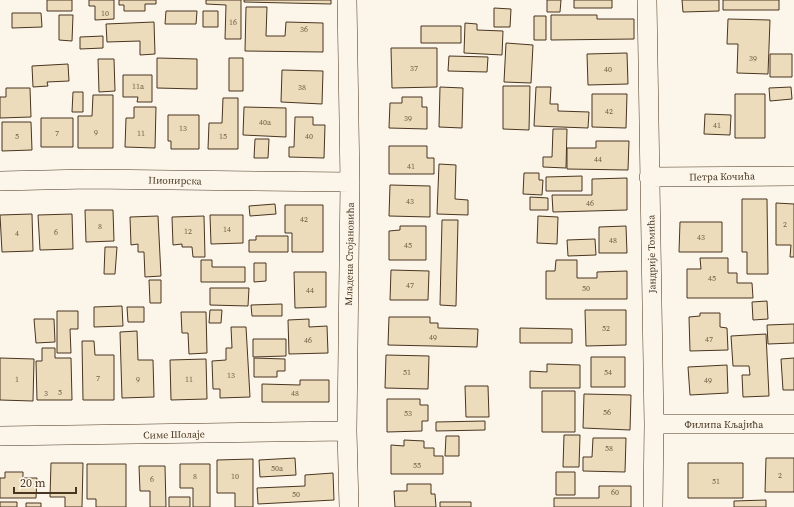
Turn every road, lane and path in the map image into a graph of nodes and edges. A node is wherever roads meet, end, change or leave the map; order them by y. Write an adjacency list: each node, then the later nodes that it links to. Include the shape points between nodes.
1 (347, 0): 6 (street, Младена Стојановића)
2 (647, 0): 4 (street, Јандрије Томића)
3 (794, 176): 4 (street, Петра Кочића)
4 (649, 177): 7 (street, Јандрије Томића)
5 (0, 181): 6 (street, Пионирска, via 88,179)
6 (350, 182): 9 (street, Младена Стојановића)
7 (654, 424): 8 (street, Филипа Кљајића); 12 (street, Јандрије Томића)
8 (794, 424)
9 (347, 431): 10 (street, Симе Шолаје); 11 (street, Младена Стојановића)
10 (0, 436)
11 (349, 507)
12 (653, 507)

